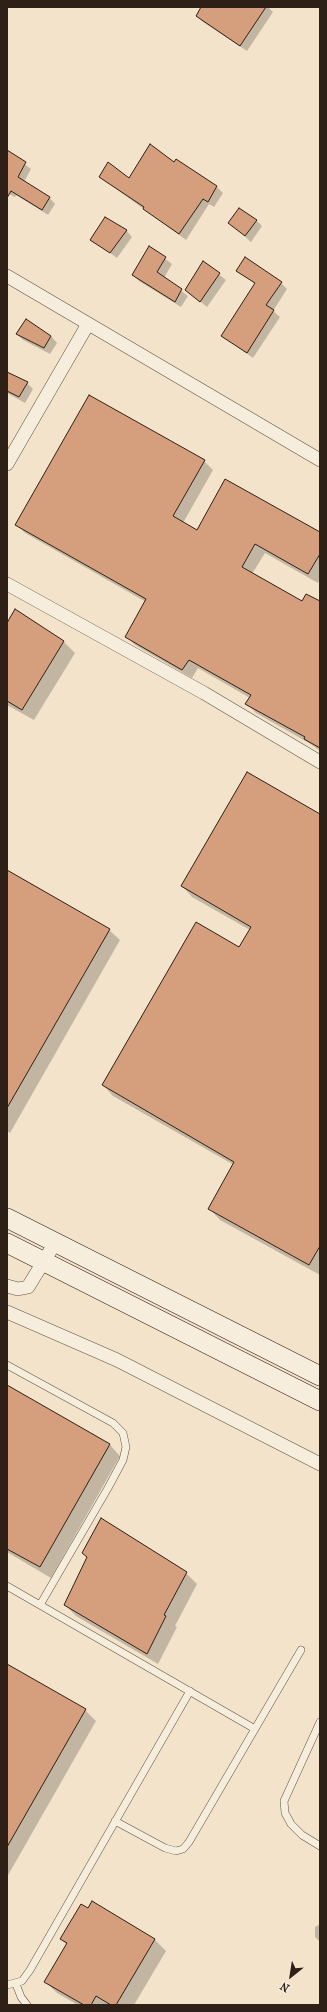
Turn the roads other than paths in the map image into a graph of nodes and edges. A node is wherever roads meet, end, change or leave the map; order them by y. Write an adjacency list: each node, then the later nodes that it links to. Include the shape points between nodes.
1 (7, 276): 2 (street)
2 (88, 324): 3 (street); 4 (street)
3 (12, 442): 5 (street)
4 (320, 460)
5 (7, 464)
6 (7, 584): 7 (street, via 204,693)
7 (320, 762)
8 (7, 1218): 9 (main road)
9 (55, 1242): 11 (street); 15 (main road)
10 (7, 1243): 11 (main road)
11 (45, 1262): 12 (street, via 28,1287 18,1289); 16 (main road)
12 (7, 1286)
13 (7, 1312): 17 (street, via 117,1360)
14 (7, 1365): 19 (lane, via 112,1423 123,1433 126,1446 123,1460 108,1488)
15 (320, 1376)
16 (320, 1400)
17 (320, 1464)
18 (7, 1586): 19 (lane)
19 (40, 1605): 21 (lane)
20 (301, 1650): 23 (lane)
21 (190, 1691): 23 (lane); 24 (lane)
22 (320, 1722): 25 (lane, via 284,1801 285,1813 292,1824 302,1835)
23 (255, 1729): 24 (lane, via 183,1849 176,1851 165,1848)
24 (115, 1821): 26 (lane, via 30,1970 22,1981)
25 (320, 1846)
26 (16, 1984): 27 (lane); 28 (lane)
27 (7, 1985)
28 (27, 2005)

